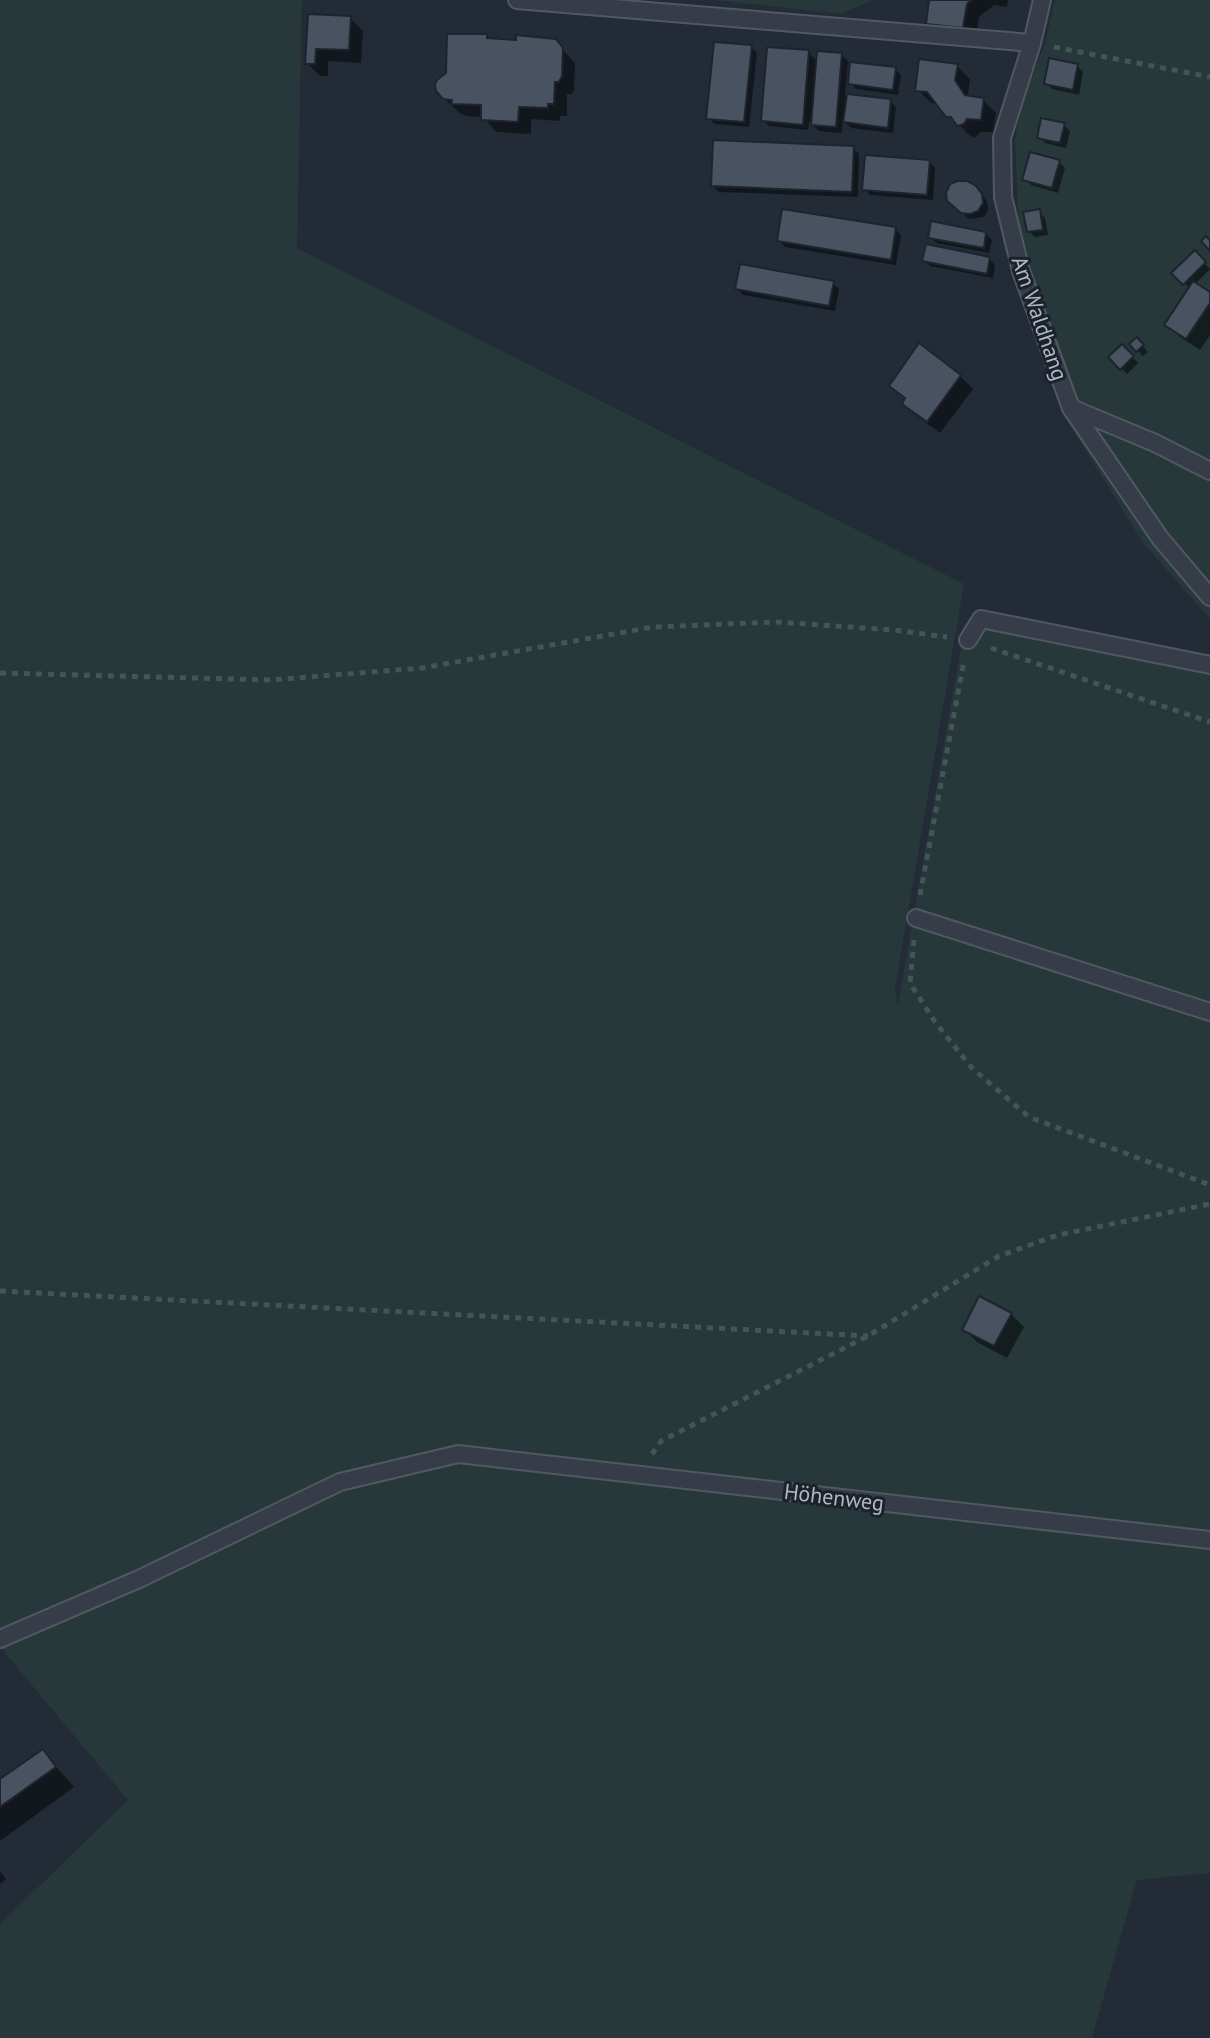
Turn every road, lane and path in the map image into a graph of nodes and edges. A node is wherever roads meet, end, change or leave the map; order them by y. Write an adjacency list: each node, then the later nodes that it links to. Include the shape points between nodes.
1 (517, 0): 3 (lane)
2 (1042, 0): 3 (lane, Am Waldhang)
3 (1032, 43): 4 (path); 5 (lane, Am Waldhang, via 1002,138 1003,197 1021,271)
4 (1210, 77)
5 (1071, 408): 6 (lane); 7 (lane, Am Waldhang, via 1160,538)
6 (1210, 471)
7 (1210, 597)
8 (968, 640): 9 (lane, via 981,619); 10 (path, via 777,622 653,627 422,668 271,680); 11 (path)
9 (1210, 665)
10 (0, 673)
11 (1210, 722)
12 (916, 918): 13 (lane)
13 (1210, 1012)
14 (1210, 1204): 16 (path, via 1058,1235 999,1256)
15 (0, 1291): 16 (path)
16 (868, 1336): 17 (path, via 661,1441)
17 (637, 1474): 18 (lane, Höhenweg); 19 (lane, Höhenweg, via 458,1454 340,1482)
18 (1210, 1540)
19 (0, 1639)

